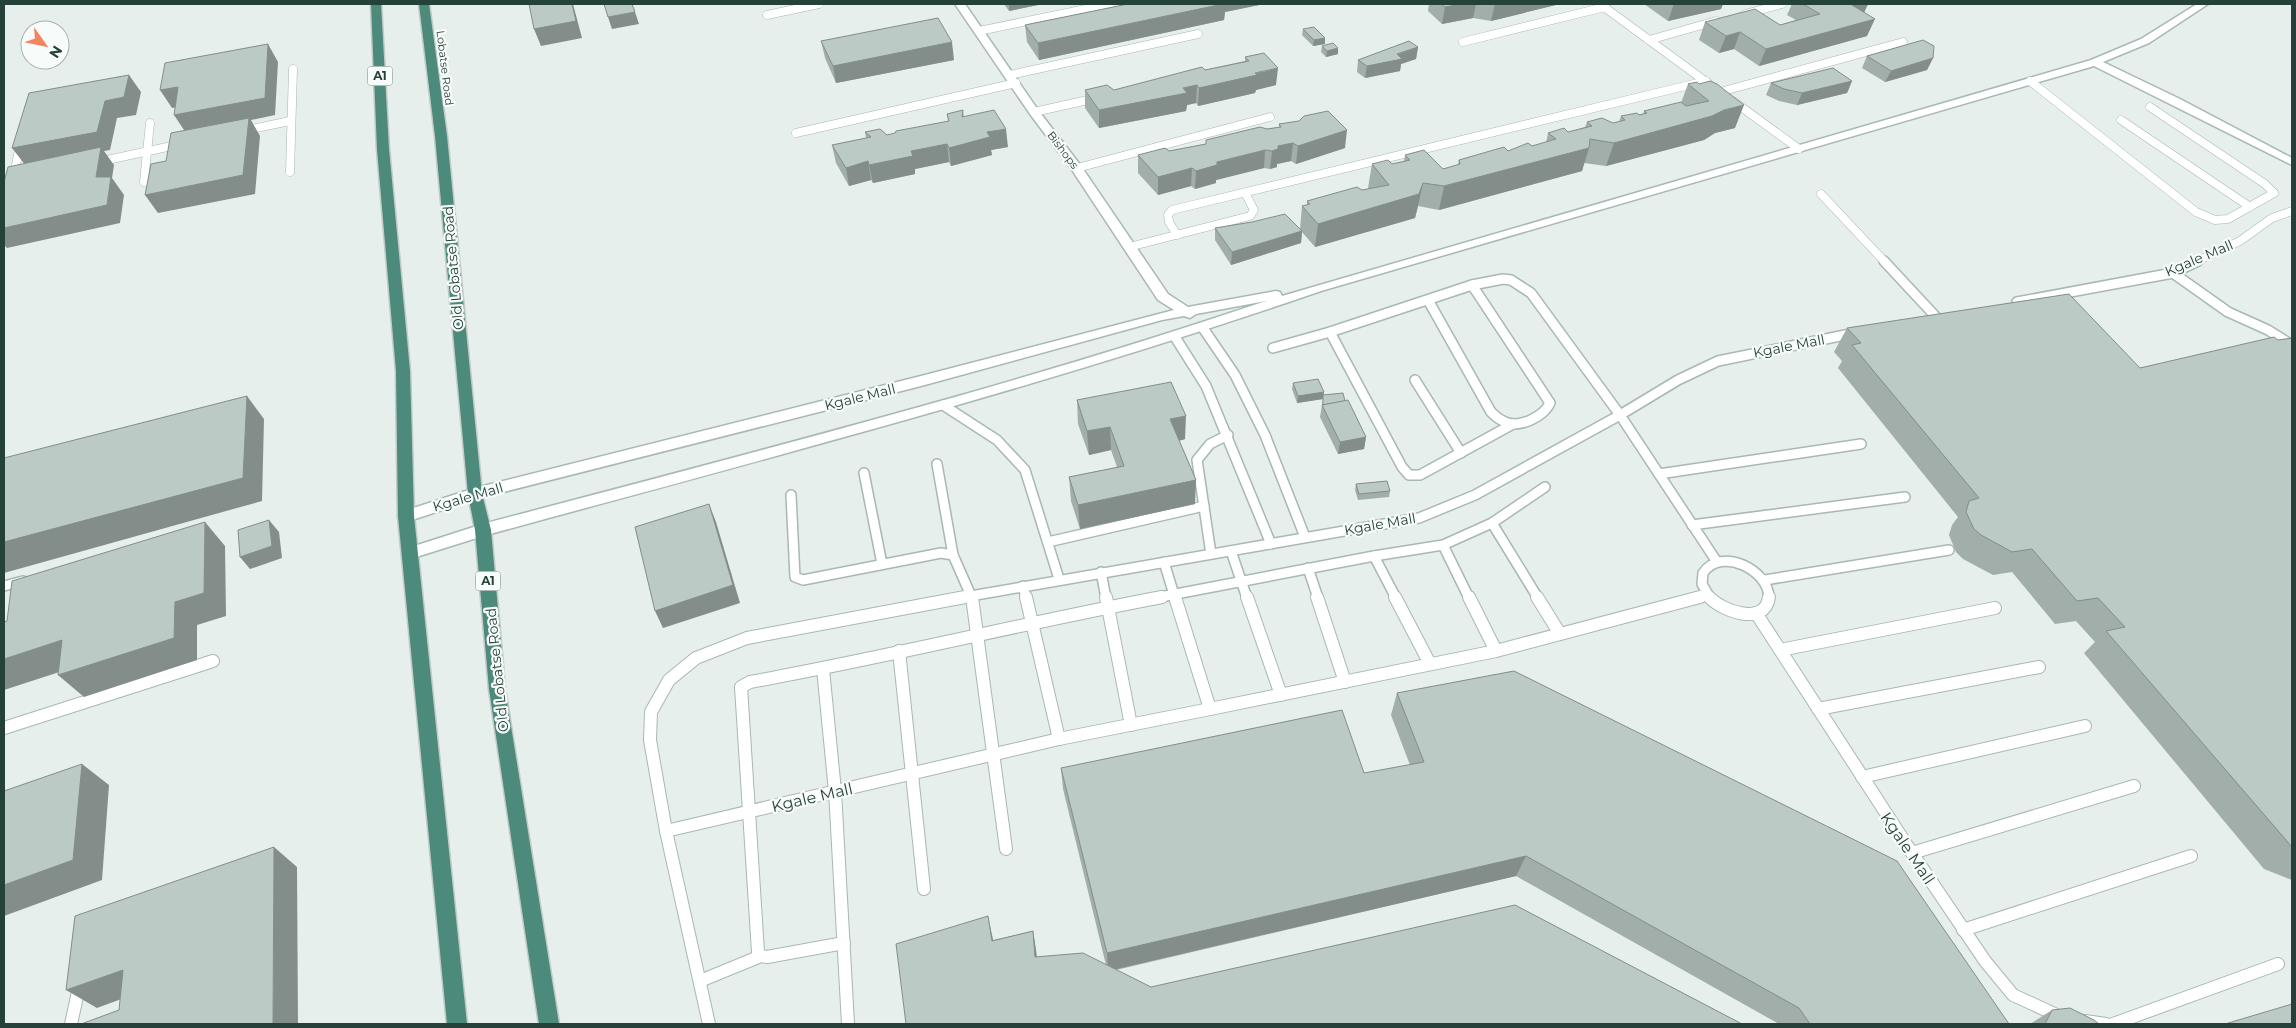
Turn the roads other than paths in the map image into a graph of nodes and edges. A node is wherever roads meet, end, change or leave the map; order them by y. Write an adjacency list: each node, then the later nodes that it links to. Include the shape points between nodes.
1 (376, 4): 81 (highway, A1, via 383,149 403,371)
2 (424, 4): 32 (highway, Lobatse Road / A1)
3 (819, 4): 9 (lane)
4 (960, 4): 12 (street, Bishops)
5 (1110, 4): 12 (lane)
6 (1782, 4): 10 (lane)
7 (2203, 4): 17 (street, Kgale Mall, via 2145,41)
8 (1603, 5): 14 (lane); 15 (lane)
9 (767, 14)
10 (1735, 16)
11 (1725, 19): 14 (lane)
12 (979, 31): 19 (street, Bishops)
13 (1198, 34): 19 (lane)
14 (1649, 40): 20 (lane)
15 (1463, 42)
16 (1903, 42): 22 (lane)
17 (2096, 62): 21 (street, Kgale Mall); 37 (street)
18 (293, 69): 28 (lane)
19 (1013, 79): 25 (street, Bishops); 31 (lane)
20 (1706, 81): 22 (lane); 45 (lane)
21 (2030, 81): 35 (street, Kgale Mall); 47 (lane, via 2196,212 2215,220 2228,219)
22 (1720, 92): 35 (lane)
23 (1100, 97): 25 (lane)
24 (2150, 107): 47 (lane, via 2265,184 2274,194)
25 (1034, 112): 39 (street, Bishops)
26 (1270, 117): 39 (lane)
27 (2121, 120): 47 (lane)
28 (290, 121): 30 (lane); 40 (lane)
29 (150, 123): 36 (lane)
30 (233, 133)
31 (796, 133)
32 (441, 136): 77 (highway, Old Lobatse Road / A1)
33 (21, 140): 44 (lane)
34 (185, 143): 36 (lane)
35 (1799, 149): 53 (street, Kgale Mall)
36 (147, 151): 38 (lane); 43 (lane)
37 (2292, 162)
38 (90, 163)
39 (1077, 168): 50 (street, Bishops)
40 (290, 172)
41 (23, 177): 44 (lane)
42 (4, 181): 44 (lane)
43 (144, 182)
44 (12, 184)
45 (1245, 193): 49 (lane, via 1254,210 1250,216); 49 (lane, via 1172,210 1168,215 1169,222)
46 (1822, 194): 59 (lane, via 1933,318)
47 (2250, 207)
48 (2292, 211): 51 (lane, Kgale Mall, via 2272,218 2240,241)
49 (1178, 235): 50 (lane)
50 (1129, 247): 54 (street, Bishops)
51 (2173, 273): 56 (lane, Kgale Mall); 64 (lane, via 2228,312)
52 (1472, 285): 55 (lane); 68 (lane, via 1511,280 1531,293); 69 (lane, via 1550,403 1544,413 1520,424)
53 (1317, 288): 57 (street, Kgale Mall); 60 (street, Kgale Mall)
54 (1163, 297): 57 (street, Bishops); 58 (street)
55 (1428, 300): 61 (lane); 69 (lane, via 1491,412 1499,420)
56 (2006, 304)
57 (1187, 310): 58 (street, Kgale Mall); 60 (street, Bishops)
58 (1162, 316): 63 (street); 77 (street, Kgale Mall, via 912,384)
59 (1947, 316)
60 (1203, 328): 63 (street, Kgale Mall); 85 (lane, via 1235,375 1265,435)
61 (1330, 332): 65 (lane); 72 (lane, via 1402,467 1410,475 1420,475)
62 (1863, 332): 68 (lane, Kgale Mall, via 1718,361 1678,380)
63 (1175, 337): 67 (street, Kgale Mall); 70 (lane, via 1206,386)
64 (2292, 345)
65 (1273, 348)
66 (1415, 380): 72 (lane)
67 (943, 405): 84 (street, Kgale Mall); 86 (lane, via 997,440 1025,470)
68 (1620, 415): 75 (lane); 85 (lane, Kgale Mall, via 1475,495 1419,518)
69 (1512, 424): 72 (lane)
70 (1228, 435): 80 (lane, via 1203,448 1196,460); 87 (lane)
71 (1861, 444): 75 (lane)
72 (1461, 453)
73 (937, 464): 93 (lane)
74 (864, 473): 97 (lane)
75 (1659, 474): 83 (lane)
76 (1545, 487): 82 (lane)
77 (475, 494): 81 (street, Kgale Mall); 84 (highway, Old Lobatse Road / A1)
78 (791, 495): 97 (lane, via 795,577 803,580)
79 (1906, 498): 83 (lane)
80 (1204, 506): 86 (lane); 92 (lane)
81 (406, 516): 91 (highway, A1)
82 (1492, 523): 88 (lane); 113 (lane)
83 (1692, 524): 96 (lane)
84 (484, 530): 91 (street, Kgale Mall); 149 (highway, Old Lobatse Road / A1, via 497,689)
85 (1306, 536): 87 (lane, Kgale Mall)
86 (1048, 542): 101 (lane)
87 (1272, 544): 90 (lane, Kgale Mall)
88 (1443, 544): 94 (lane); 117 (lane)
89 (1949, 550): 102 (lane)
90 (1231, 551): 92 (lane, Kgale Mall); 103 (lane)
91 (410, 553): 148 (highway, A1)
92 (1211, 554): 95 (lane, Kgale Mall)
93 (952, 555): 97 (lane, via 941,553); 108 (lane)
94 (1374, 556): 98 (lane); 119 (lane)
95 (1164, 562): 99 (lane, Kgale Mall); 106 (lane)
96 (1717, 562): 102 (lane, via 1742,564); 107 (lane, via 1707,567 1702,575)
97 (882, 564)
98 (1308, 568): 103 (lane); 122 (lane)
99 (1101, 572): 101 (lane, Kgale Mall); 109 (lane)
100 (33, 578): 104 (lane)
101 (1059, 579): 105 (lane, Kgale Mall)
102 (1765, 580): 111 (lane, via 1771,600 1766,608)
103 (1242, 581): 106 (lane); 123 (lane)
104 (4, 586)
105 (1023, 586): 108 (lane, Kgale Mall); 112 (lane)
106 (1174, 594): 109 (lane); 124 (lane)
107 (1707, 595): 111 (lane, via 1729,611); 113 (lane, Kgale Mall)
108 (972, 596): 114 (lane); 136 (lane, Kgale Mall, via 747,638 696,658 668,680 651,712 650,740)
109 (1108, 607): 112 (lane); 126 (lane)
110 (1994, 608): 115 (lane)
111 (1756, 613): 115 (lane, Kgale Mall)
112 (1032, 623): 114 (lane); 129 (lane)
113 (1560, 634): 117 (lane, Kgale Mall)
114 (976, 635): 116 (lane); 130 (lane)
115 (1780, 650): 125 (lane, Kgale Mall)
116 (899, 651): 121 (lane); 131 (lane)
117 (1496, 651): 119 (lane, Kgale Mall)
118 (213, 661): 128 (lane)
119 (1430, 664): 122 (lane, Kgale Mall)
120 (2039, 667): 125 (lane)
121 (823, 669): 134 (lane); 135 (lane, via 750,682 741,687)
122 (1344, 682): 123 (lane, Kgale Mall)
123 (1281, 695): 124 (lane, Kgale Mall)
124 (1210, 709): 126 (lane, Kgale Mall)
125 (1818, 709): 132 (lane, Kgale Mall)
126 (1131, 725): 129 (lane, Kgale Mall)
127 (2085, 726): 132 (lane)
128 (4, 728)
129 (1059, 740): 130 (lane, Kgale Mall)
130 (992, 755): 131 (lane, Kgale Mall); 137 (lane)
131 (912, 774): 134 (lane, Kgale Mall); 140 (lane)
132 (1862, 777): 138 (lane, Kgale Mall)
133 (2134, 786): 138 (lane)
134 (835, 792): 135 (lane, Kgale Mall); 142 (lane)
135 (749, 812): 136 (lane, Kgale Mall); 143 (lane, via 757,943)
136 (666, 831): 146 (lane)
137 (1006, 849)
138 (1912, 853): 141 (lane, Kgale Mall)
139 (2191, 856): 141 (lane)
140 (924, 888)
141 (1963, 930): 152 (lane, Kgale Mall, via 2013,995 2059,1017)
142 (844, 944): 143 (lane); 151 (lane)
143 (761, 956): 146 (lane)
144 (2278, 964): 153 (lane)
145 (83, 973): 147 (lane)
146 (700, 981): 150 (lane)
147 (71, 1024)
148 (457, 1024)
149 (549, 1024)
150 (709, 1024)
151 (848, 1024)
152 (2106, 1024)
153 (2113, 1024)

